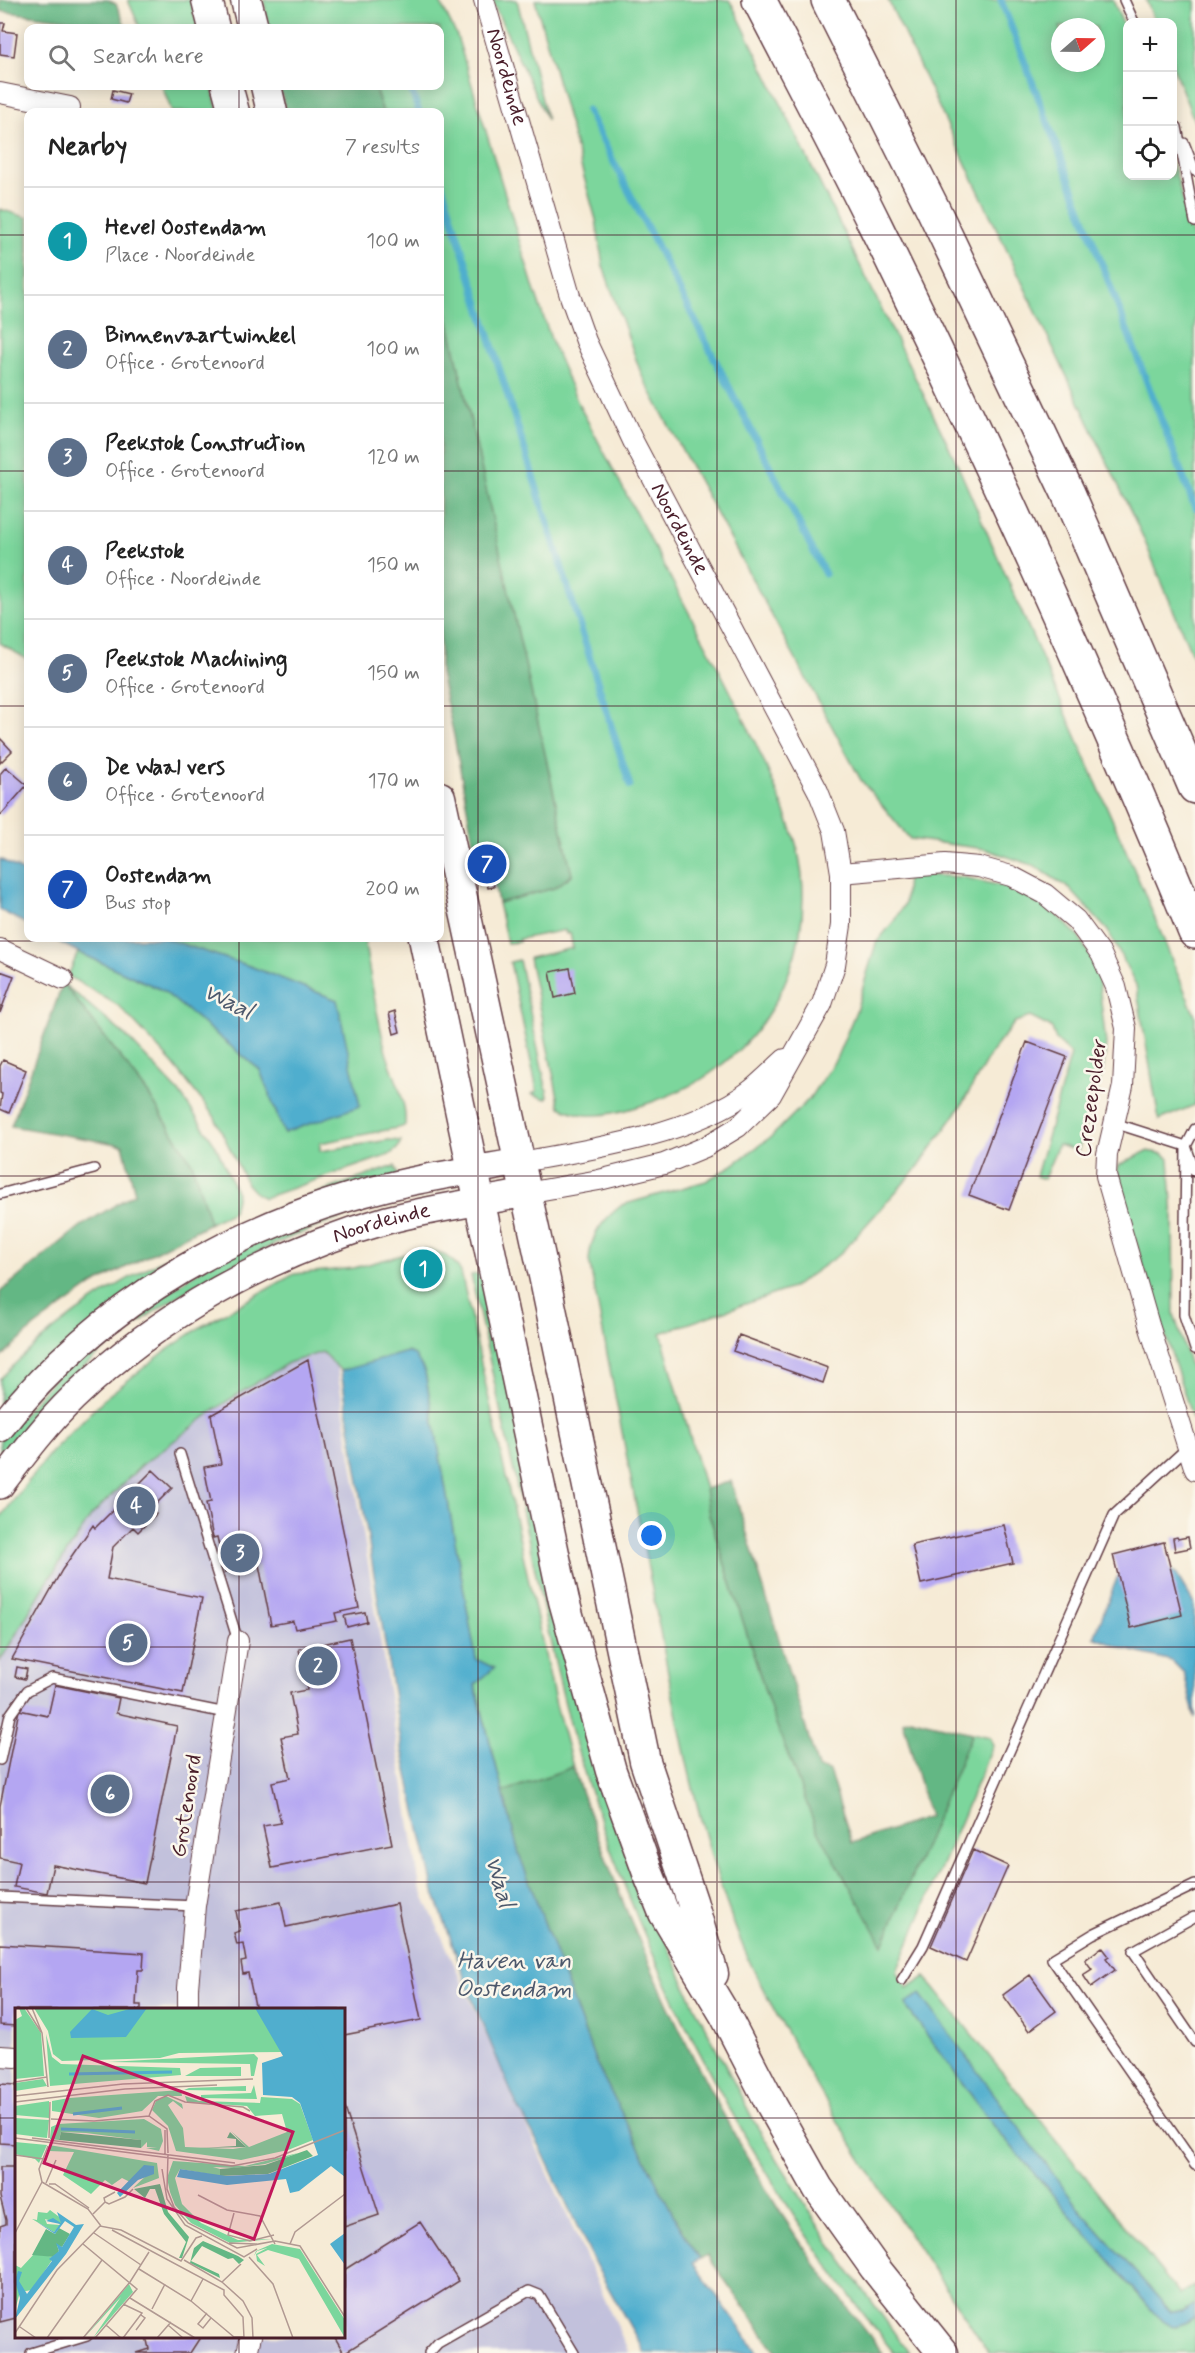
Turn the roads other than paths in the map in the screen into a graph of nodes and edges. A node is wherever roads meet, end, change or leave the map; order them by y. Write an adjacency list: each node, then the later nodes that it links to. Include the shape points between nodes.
1 (246, 0): 7 (main road)
2 (484, 0): 19 (street, Noordeinde, via 586,341 633,441 818,791 834,831)
3 (759, 0): 20 (highway, via 875,225 1021,533 1128,768)
4 (828, 0): 17 (highway, via 1068,493)
5 (1124, 0): 6 (lane)
6 (1132, 18)
7 (252, 24)
8 (228, 90): 12 (main road)
9 (267, 90): 13 (main road)
10 (0, 93): 11 (street)
11 (70, 106)
12 (233, 108)
13 (271, 108)
14 (1177, 127): 15 (lane); 16 (lane)
15 (1195, 171)
16 (1195, 222)
17 (1195, 787)
18 (444, 815): 28 (main road)
19 (842, 873): 24 (street, Noordeinde, via 835,965 822,1004); 25 (street, Crezeepolder, via 945,864 979,867 1011,876 1045,894 1076,920 1101,954 1116,987 1126,1028 1123,1086)
20 (1195, 932)
21 (425, 942): 30 (main road)
22 (0, 949): 23 (street)
23 (63, 979)
24 (798, 1047): 28 (street, Noordeinde, via 750,1091 663,1132); 32 (street, Noordeinde, via 771,1095 738,1126 705,1148 664,1164)
25 (1114, 1123): 27 (lane); 37 (street, Crezeepolder, via 1106,1176)
26 (1195, 1129): 27 (lane)
27 (1186, 1146): 31 (lane); 35 (lane, via 1184,1315)
28 (520, 1162): 30 (main road, Noordeinde); 32 (main road)
29 (94, 1169): 33 (lane)
30 (474, 1171): 34 (main road); 36 (main road, Noordeinde, via 407,1183 342,1201 268,1226 215,1251 113,1317 47,1375)
31 (1195, 1172)
32 (526, 1193): 34 (main road, Noordeinde); 50 (main road, via 645,1761)
33 (0, 1194)
34 (480, 1202): 40 (main road, Noordeinde, via 397,1218 348,1233 292,1254 180,1313 114,1362 73,1399); 50 (main road, via 564,1600 611,1771 664,1913)
35 (1195, 1349)
36 (0, 1428)
37 (1188, 1447): 39 (street, Crezeepolder); 48 (lane, via 1114,1515 923,1946)
38 (180, 1454): 41 (lane, Grotenoord)
39 (1195, 1470)
40 (0, 1485)
41 (238, 1641): 42 (street, Grotenoord)
42 (226, 1713): 43 (lane, via 51,1678 27,1691 10,1715); 46 (street, Grotenoord)
43 (0, 1760)
44 (1195, 1885): 54 (lane, via 1093,1934 1052,1959)
45 (0, 1897): 46 (lane)
46 (195, 1906): 49 (street, Grotenoord)
47 (1195, 1918): 51 (lane, via 1133,1951)
48 (902, 1980)
49 (189, 2008)
50 (725, 2015): 61 (main road, via 818,2188)
51 (1195, 2042)
52 (0, 2056): 53 (street)
53 (15, 2057)
54 (1195, 2165)
55 (84, 2338): 57 (lane)
56 (251, 2338): 58 (street)
57 (32, 2353)
58 (247, 2353)
59 (429, 2353): 60 (lane, via 438,2343 529,2291 539,2295)
60 (574, 2353)
61 (943, 2353)

